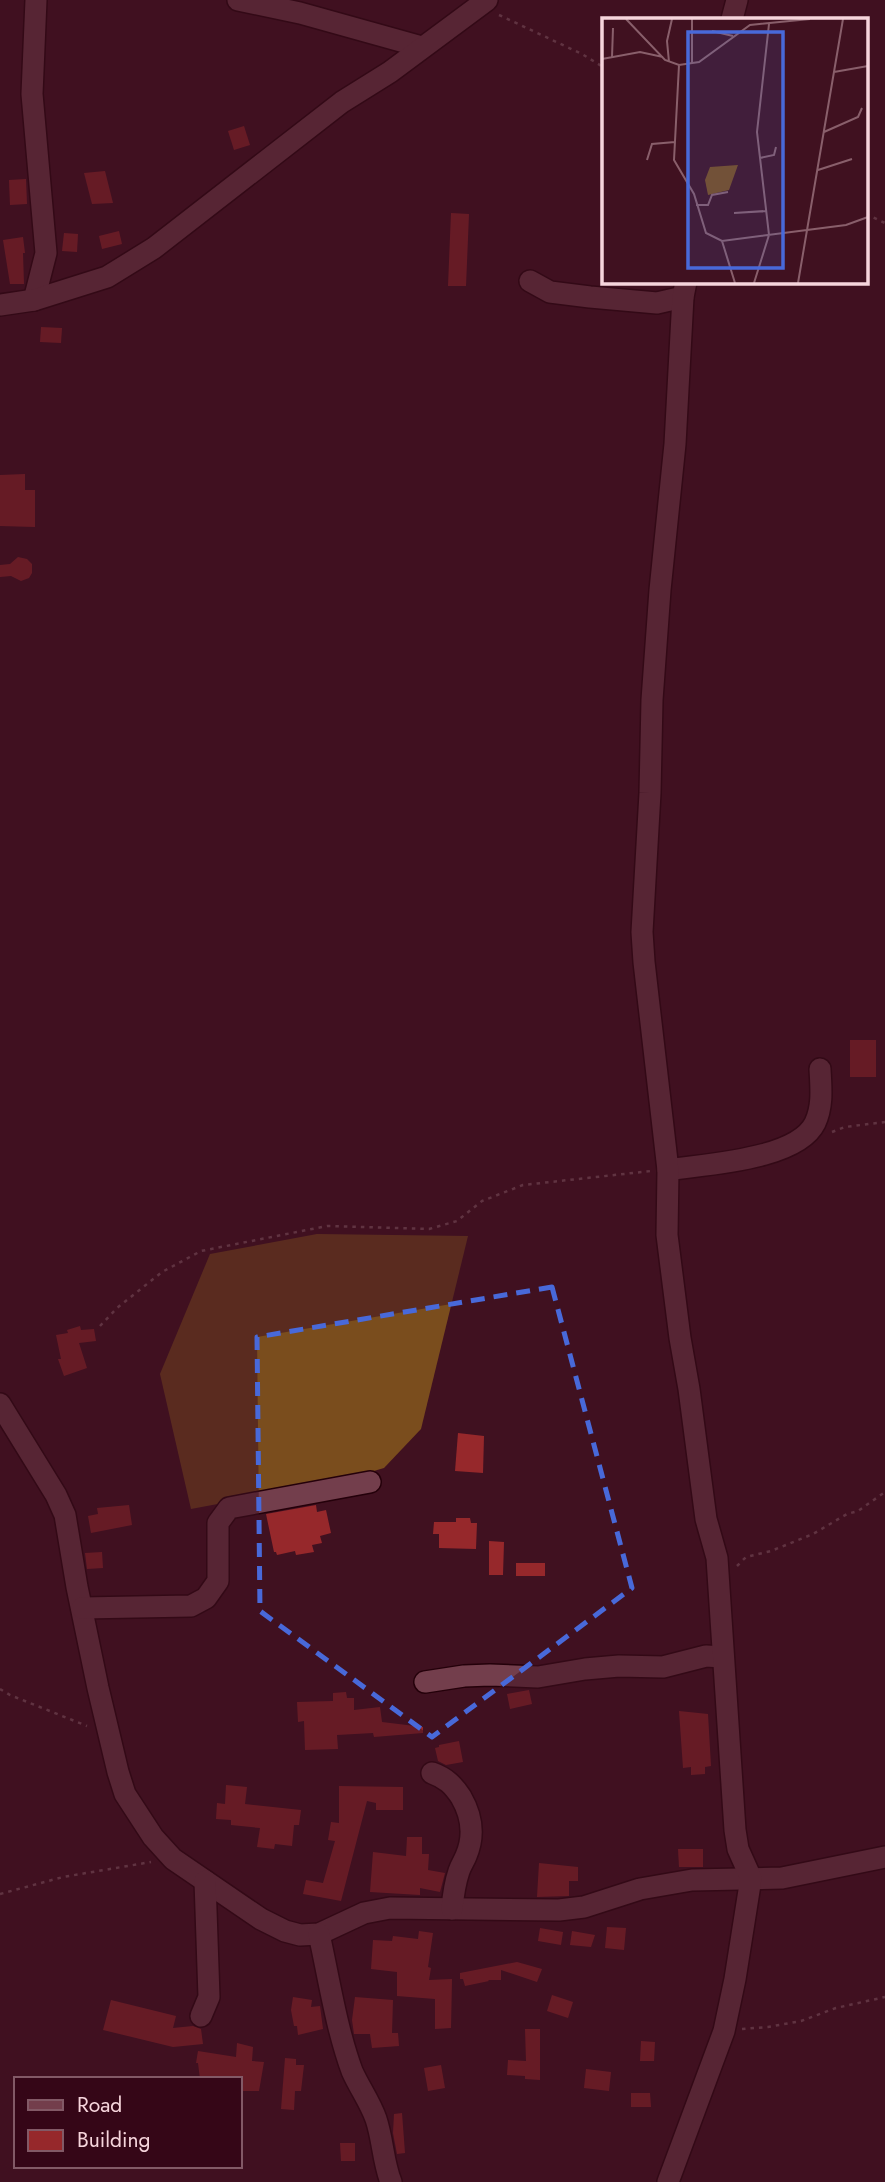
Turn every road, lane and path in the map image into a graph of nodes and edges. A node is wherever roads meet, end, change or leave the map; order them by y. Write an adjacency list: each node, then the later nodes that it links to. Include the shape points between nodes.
1 (36, 0): 12 (street, via 32,94 46,253)
2 (238, 0): 6 (street)
3 (737, 0): 5 (street)
4 (484, 2): 6 (street); 7 (path, via 488,11)
5 (732, 18)
6 (422, 47): 12 (street, via 342,102 154,248 107,277)
7 (602, 66)
8 (868, 215): 9 (path)
9 (885, 222)
10 (530, 281): 11 (street, via 550,292 657,303)
11 (685, 289): 17 (street, via 652,700 642,932)
12 (34, 300): 13 (street)
13 (0, 305)
14 (820, 1069): 17 (street, via 821,1103 814,1125 795,1144 750,1158)
15 (885, 1122): 16 (path)
16 (833, 1131)
17 (668, 1170): 18 (path, via 523,1185 482,1201 457,1221 429,1229 327,1226 201,1251 162,1272); 22 (street, via 667,1235)
18 (100, 1326)
19 (0, 1404): 23 (street, via 65,1515)
20 (370, 1482): 23 (street, via 229,1508 218,1523 218,1581 206,1598 191,1606)
21 (885, 1492): 22 (path, via 813,1534 746,1557)
22 (720, 1595): 24 (street)
23 (82, 1608): 27 (street)
24 (722, 1657): 25 (street, via 706,1656 663,1667 585,1669 538,1677 464,1676); 31 (street, via 735,1830)
25 (425, 1682)
26 (0, 1689): 27 (path, via 80,1725)
27 (109, 1730): 30 (street, via 125,1794)
28 (432, 1773): 34 (street, via 449,1781 471,1820 471,1838)
29 (885, 1857): 31 (street, via 782,1878)
30 (173, 1859): 32 (street); 33 (path, via 76,1875)
31 (751, 1878): 34 (street, via 692,1880 559,1910); 38 (street)
32 (205, 1881): 35 (street, via 285,1931); 37 (street, via 209,1997)
33 (0, 1894)
34 (452, 1909): 35 (street, via 390,1908 364,1913)
35 (319, 1934): 39 (street, via 338,2020 353,2071 376,2118)
36 (885, 1997): 38 (path, via 794,2022)
37 (201, 2016)
38 (724, 2031): 40 (street)
39 (391, 2182)
40 (668, 2182)

